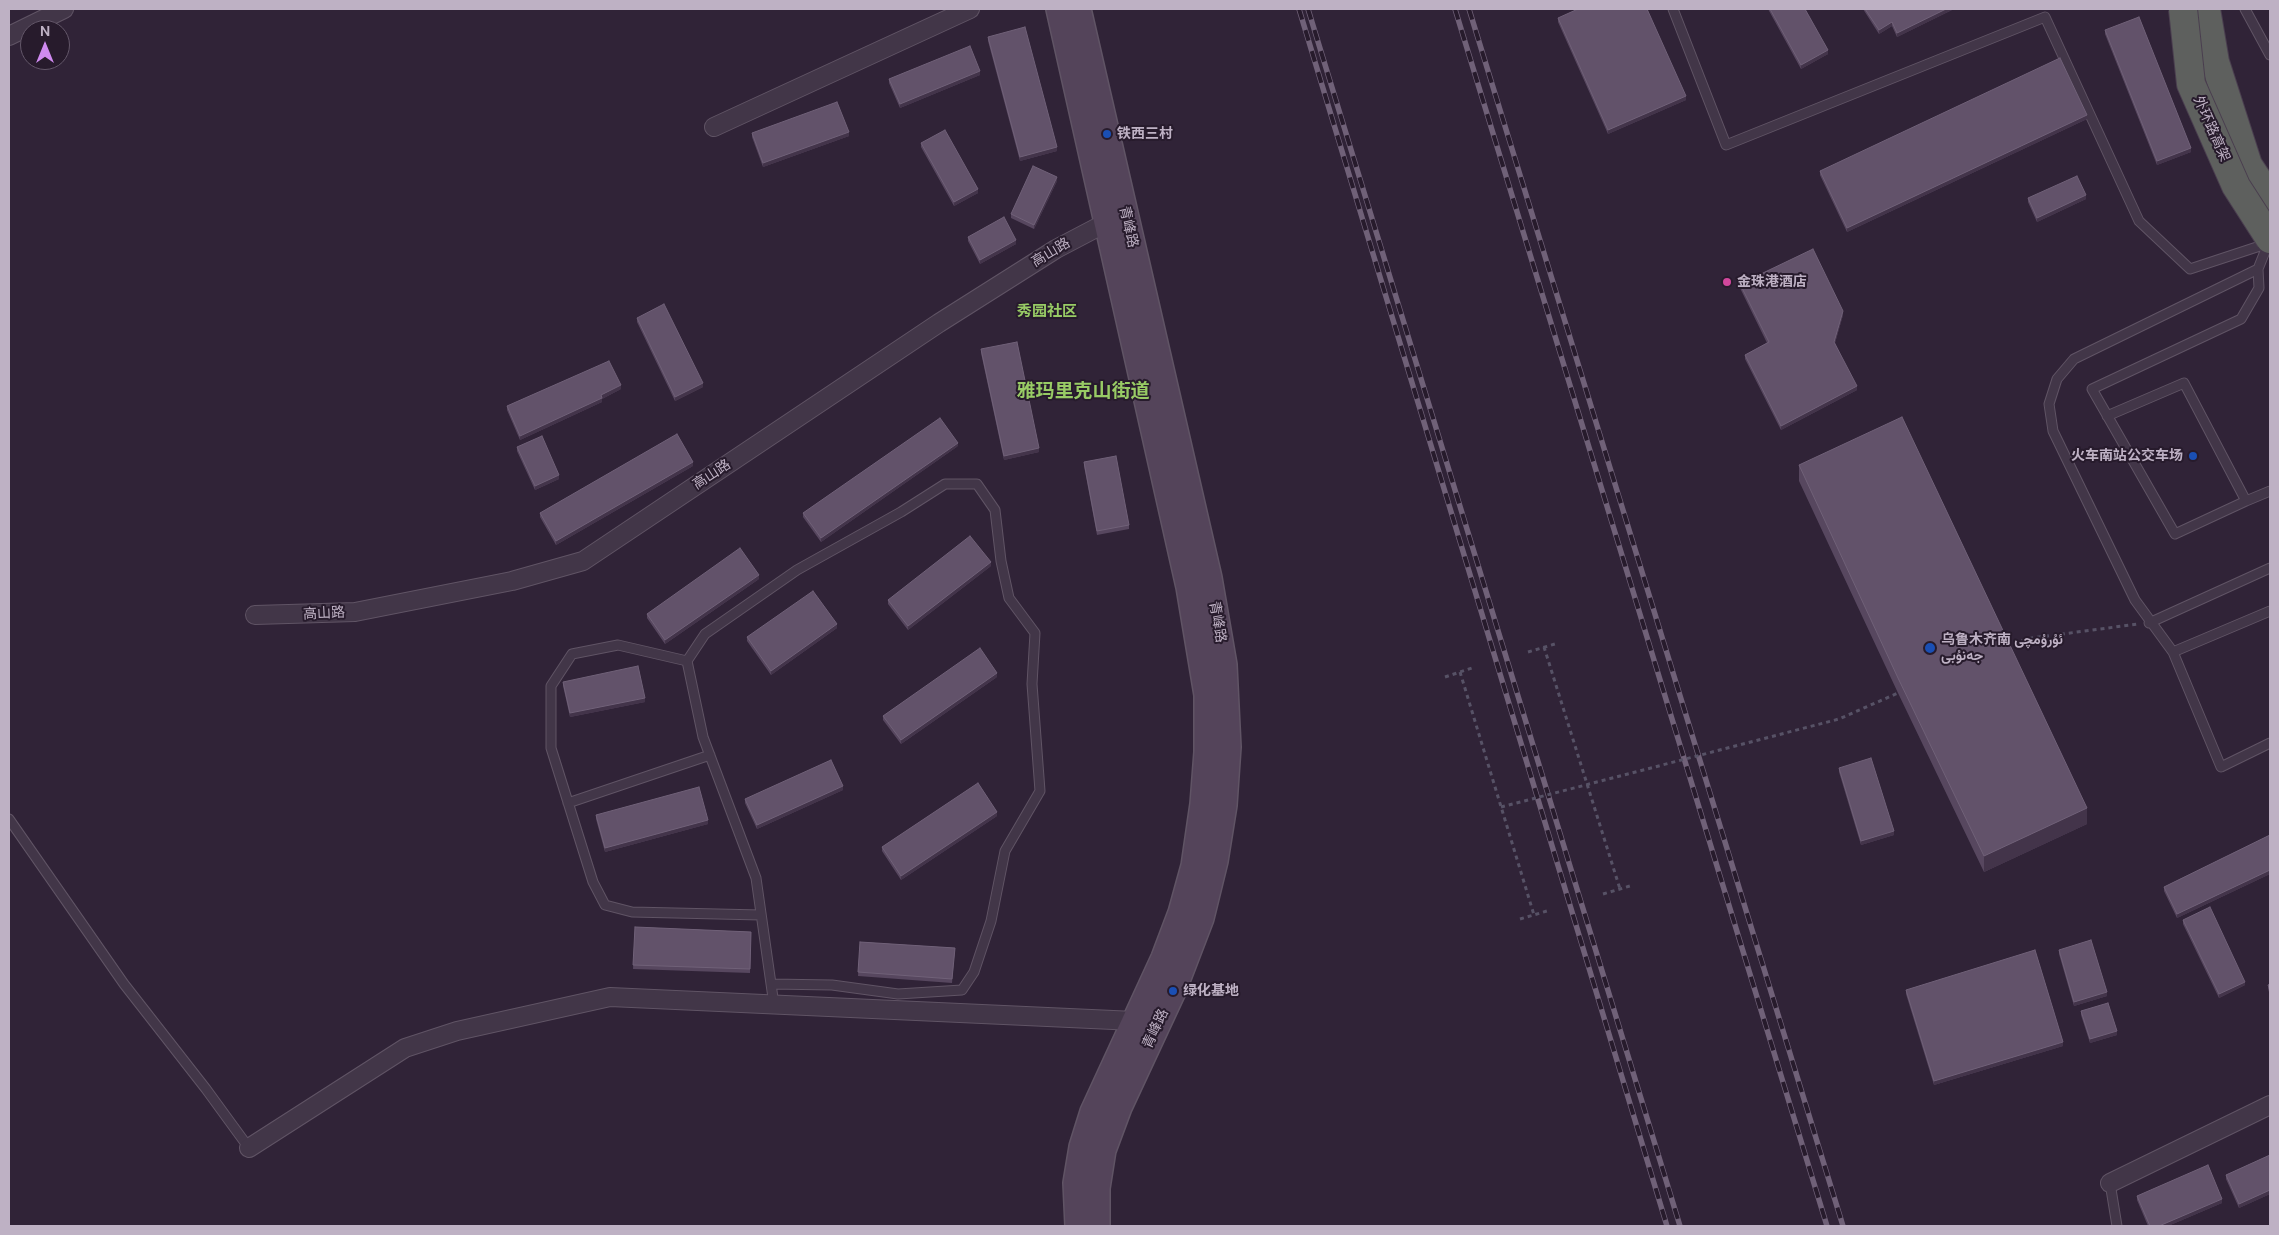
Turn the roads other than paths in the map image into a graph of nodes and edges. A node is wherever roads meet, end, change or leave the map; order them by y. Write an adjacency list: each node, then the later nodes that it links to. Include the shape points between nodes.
1 (64, 9): 9 (street)
2 (970, 9): 11 (street)
3 (1059, 9): 13 (main road, 青峰路)
4 (1078, 9): 13 (main road, 青峰路)
5 (1673, 9): 14 (lane, via 1726,145 2046,17 2138,221 2190,269)
6 (2183, 9): 14 (highway, 外环路高架, bridge, via 2191,84 2236,186)
7 (2206, 9): 12 (highway, 外环路高架, via 2215,62 2248,165)
8 (2244, 9): 10 (lane)
9 (9, 36)
10 (2270, 55)
11 (714, 127)
12 (2270, 198)
13 (1116, 218): 21 (street, 高山路, via 1056,249 948,318 583,561 512,581 355,612); 32 (main road, 青峰路, via 1189,587 1206,695 1207,752 1194,866 1164,958); 37 (main road, 青峰路, via 1209,578 1224,665 1228,747 1224,805 1215,862 1201,918 1174,991 1119,1106 1103,1150 1097,1188)
14 (2269, 242): 15 (lane)
15 (2258, 269): 16 (lane, via 2260,288 2241,319 2092,389); 22 (lane, via 2074,359 2057,379 2050,404 2053,431 2135,600)
16 (2107, 416): 18 (lane, via 2175,534); 18 (lane, via 2184,383)
17 (2270, 490): 18 (lane)
18 (2246, 501)
19 (2270, 568): 22 (lane)
20 (2270, 610): 23 (lane)
21 (255, 616)
22 (2149, 622): 23 (lane)
23 (2173, 652): 25 (lane, via 2221,767)
24 (687, 661): 26 (lane); 27 (lane, via 618,646 572,654 551,686 551,748); 30 (lane, via 706,634 798,570 946,484 977,484 995,510 1009,598 1035,633 1032,684 1040,791 1006,851 991,921 974,972 962,990 898,994 832,985)
25 (2270, 743)
26 (710, 755): 27 (lane); 29 (lane, via 756,878)
27 (568, 803): 29 (lane, via 593,882 604,905 632,912)
28 (9, 819): 34 (lane, via 124,984)
29 (762, 915): 30 (lane)
30 (772, 984): 31 (lane)
31 (774, 1005): 32 (street); 34 (street, via 610,997 457,1031 405,1048)
32 (1135, 1021): 36 (main road, 青峰路, via 1093,1112 1082,1147 1076,1183)
33 (2270, 1105): 35 (street)
34 (249, 1148)
35 (2110, 1183): 38 (lane)
36 (1078, 1226)
37 (1097, 1226)
38 (2117, 1226)

